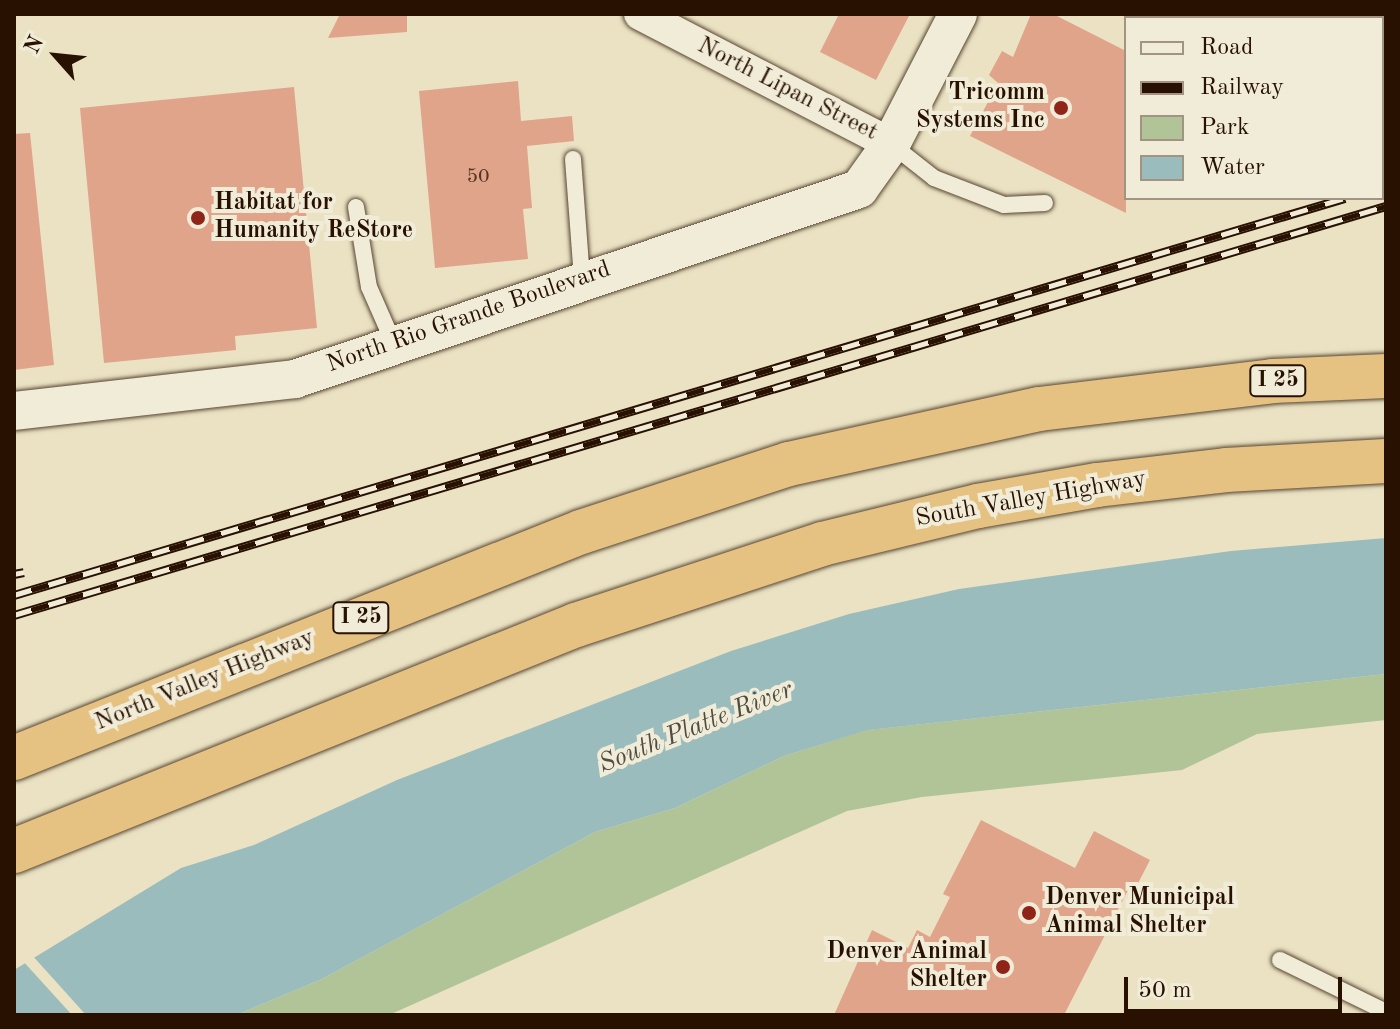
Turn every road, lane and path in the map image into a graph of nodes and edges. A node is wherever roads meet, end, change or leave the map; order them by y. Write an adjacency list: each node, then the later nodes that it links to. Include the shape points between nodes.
1 (640, 14): 3 (street, North Lipan Street)
2 (958, 14): 3 (street, North Rio Grande Boulevard)
3 (891, 144): 5 (lane, via 934,178 990,200 1004,205); 7 (street, North Rio Grande Boulevard, via 859,189)
4 (573, 159): 7 (lane)
5 (1045, 203)
6 (356, 207): 8 (lane, via 369,287)
7 (582, 279): 8 (street, North Rio Grande Boulevard)
8 (394, 344): 10 (street, North Rio Grande Boulevard, via 295,379)
9 (1386, 376): 12 (highway, North Valley Highway / I 25, via 1273,381 1039,409 848,448 712,487 376,612)
10 (14, 411)
11 (1386, 461): 13 (highway, South Valley Highway, via 1226,470 1068,490 879,529 684,587 464,668)
12 (14, 758)
13 (14, 851)
14 (1280, 960): 15 (lane)
15 (1386, 1012)

